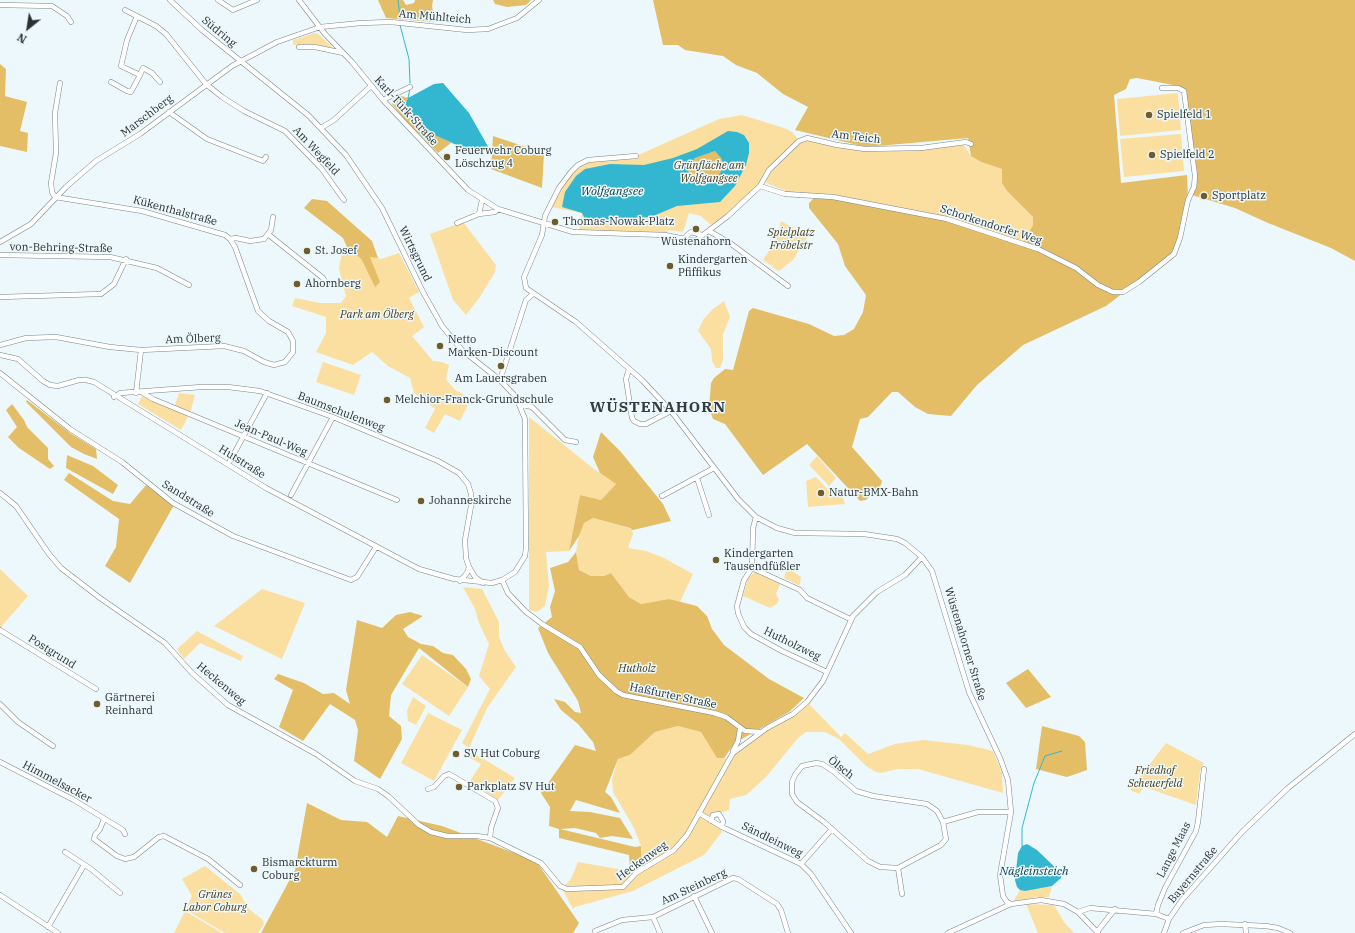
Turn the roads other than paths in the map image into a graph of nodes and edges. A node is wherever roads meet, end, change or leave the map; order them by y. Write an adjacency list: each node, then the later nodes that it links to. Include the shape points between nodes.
1 (170, 0): 13 (street, Südring)
2 (218, 0): 3 (street, via 233,10)
3 (257, 0)
4 (539, 0): 10 (street, Am Mühlteich, via 517,18 488,29 467,30 376,22)
5 (301, 1): 10 (street, Karl-Türk-Straße)
6 (0, 5): 9 (street, via 52,6 67,16)
7 (125, 10): 8 (street, Am Wegfeld)
8 (137, 16): 14 (street, via 127,40 122,66); 18 (street, Am Wegfeld, via 166,34)
9 (71, 22)
10 (320, 27): 12 (street, Karl-Türk-Straße); 13 (street, Marschberg, via 277,42)
11 (299, 46): 12 (street)
12 (343, 53): 19 (street, Karl-Türk-Straße)
13 (240, 60): 18 (street, Marschberg); 24 (street, Wirtsgrund)
14 (140, 75): 15 (street, via 131,92); 16 (street, via 143,68)
15 (111, 82)
16 (160, 82)
17 (60, 83): 29 (street, via 56,113 56,153 51,183 52,192)
18 (206, 84): 23 (street, Marschberg); 30 (street, Am Wegfeld, via 231,103 285,131 322,168)
19 (371, 86): 22 (street, Karl-Türk-Straße); 24 (street, via 334,120)
20 (410, 87): 22 (street)
21 (1162, 88): 28 (street, Schorkendorfer Weg, via 1178,88 1184,91 1195,176 1194,187 1188,200 1174,254 1123,292 1113,292 1098,285 1076,268 1038,249 947,219 833,197 785,194)
22 (383, 100): 31 (street, Karl-Türk-Straße, via 463,186)
23 (169, 112): 27 (street, via 207,138 263,161); 29 (street, Marschberg, via 125,145 89,166)
24 (321, 128): 55 (street, Wirtsgrund, via 359,172 382,208 442,326 462,350)
25 (971, 144): 28 (street, Am Teich, via 966,142 921,148 864,149 837,146 807,138 799,141 769,170)
26 (636, 156): 36 (street, via 588,160 578,165 560,188)
27 (266, 157)
28 (760, 186): 37 (street, Karl-Türk-Straße)
29 (56, 197): 41 (street, Kükenthalstraße, via 142,211 220,233); 42 (street, Marschberg, via 31,224)
30 (344, 200)
31 (482, 200): 32 (street, Karl-Türk-Straße); 33 (street)
32 (498, 209): 33 (street, via 495,212); 36 (street, Karl-Türk-Straße)
33 (479, 214): 35 (street)
34 (273, 217): 38 (street, via 273,226)
35 (457, 223)
36 (543, 224): 40 (street, Karl-Türk-Straße, via 573,232); 48 (street, via 542,235 523,281)
37 (709, 231): 39 (street, Karl-Türk-Straße); 47 (street, via 730,243)
38 (269, 234): 41 (street, Kükenthalstraße, via 257,241); 46 (street, via 323,278)
39 (702, 236): 40 (street, Karl-Türk-Straße, via 695,240); 40 (street, Karl-Türk-Straße, via 691,232)
40 (684, 238)
41 (230, 239): 51 (street, Am Ölberg, via 258,311 291,336 294,346 288,360 280,365 270,365 244,352 224,346)
42 (0, 242)
43 (0, 255): 44 (street, von-Behring-Straße, via 102,256)
44 (126, 259): 45 (street, von-Behring-Straße, via 157,268); 49 (street, via 114,284 102,294)
45 (189, 285)
46 (327, 285)
47 (788, 286)
48 (532, 294): 53 (street, via 576,322); 55 (street, via 526,300)
49 (0, 297)
50 (0, 345): 51 (street, Am Ölberg, via 26,338 56,337)
51 (141, 350): 56 (street)
52 (0, 355): 59 (street, Hutstraße, via 18,359 50,385 58,386 86,380 94,382)
53 (629, 369): 61 (street); 61 (street, via 626,379 634,421 646,424)
54 (0, 374): 75 (street, Sandstraße, via 64,424 122,462 173,503 233,536 351,580 358,577)
55 (500, 380): 60 (street)
56 (136, 393): 57 (street, Baumschulenweg); 59 (street, Baumschulenweg)
57 (145, 393): 58 (street, Baumschulenweg, via 228,387); 63 (street, Jean-Paul-Weg)
58 (267, 393): 62 (street, Baumschulenweg); 63 (street)
59 (114, 397): 75 (street, Hutstraße, via 140,410 266,488)
60 (520, 404): 64 (street, via 532,407 565,440); 79 (street, via 526,422 526,546 520,565 515,572)
61 (671, 411): 67 (street)
62 (333, 417): 66 (street); 77 (street, Baumschulenweg, via 438,461 463,476 471,494 465,540)
63 (244, 436): 65 (street); 66 (street, Jean-Paul-Weg)
64 (576, 442)
65 (230, 461)
66 (309, 463): 70 (street); 72 (street, Jean-Paul-Weg)
67 (714, 468): 68 (street); 74 (street)
68 (697, 478): 71 (street); 73 (street)
69 (0, 493): 103 (street, Heckenweg, via 16,506 61,568 165,643 192,673 228,705 316,754 355,781 378,789 418,825 431,832 447,836)
70 (291, 495)
71 (662, 496)
72 (395, 500)
73 (710, 515)
74 (756, 518): 76 (street, Wüstenahorner Straße, via 784,530 888,537 905,543); 78 (street, Hutholzweg, via 753,528)
75 (376, 546): 80 (street, Hutstraße, via 419,569)
76 (922, 557): 82 (street, via 905,575 871,597); 95 (street, Wüstenahorner Straße, via 932,571 939,588 970,692 1005,769)
77 (469, 567): 80 (street); 81 (street, Baumschulenweg, via 475,577)
78 (752, 568): 82 (street, via 800,590 807,598); 84 (street, Hutholzweg, via 744,580 737,606 744,627 751,634 782,651)
79 (502, 580): 81 (street); 87 (street, Haßfurter Straße, via 508,593 525,611 580,647 599,675 616,691 623,695 714,713 726,717)
80 (460, 581): 81 (street, Hutstraße)
81 (483, 583)
82 (850, 619): 84 (street)
83 (0, 630): 85 (street, Postgrund)
84 (827, 672): 88 (street, via 807,702 787,718)
85 (96, 689)
86 (0, 704): 90 (street, via 18,722)
87 (740, 729): 88 (street); 91 (street)
88 (761, 732): 91 (street, Heckenweg)
89 (1355, 734): 118 (street, Bayernstraße, via 1288,788 1242,832 1182,900)
90 (53, 746)
91 (733, 753): 96 (street, Heckenweg)
92 (0, 762): 97 (street, Himmelsacker, via 74,800)
93 (1204, 769): 116 (street, Lange Maas, via 1196,831 1165,888)
94 (428, 789): 103 (street, via 449,774 495,801 498,808)
95 (1011, 812): 99 (street, via 978,812); 113 (street, Wüstenahorner Straße, via 1000,875 1004,896)
96 (699, 813): 98 (street, Sändleinweg); 103 (street, Heckenweg, via 687,836 674,850 636,873 620,888 562,888 541,863)
97 (104, 819): 102 (street, Himmelsacker, via 123,830); 108 (street, via 94,838 117,856 125,859 134,857 159,837 164,836 208,859)
98 (711, 821): 100 (street, Sändleinweg); 100 (street, Sändleinweg, via 713,815 719,814)
99 (943, 822): 101 (street, Ölsch, via 937,811 927,804 867,794 848,785 825,765 816,762 802,766 792,782 792,794 800,804); 107 (street, via 946,838 942,845)
100 (722, 827): 106 (street, Sändleinweg)
101 (832, 828): 106 (street); 107 (street, Ölsch, via 875,865)
102 (125, 834)
103 (490, 838)
104 (65, 852): 105 (street)
105 (84, 864): 109 (street); 120 (street)
106 (801, 864): 127 (street, Sändleinweg, via 811,874)
107 (898, 868): 110 (street)
108 (240, 885)
109 (120, 893)
110 (902, 894)
111 (0, 895): 120 (street)
112 (694, 896): 117 (street, Am Steinberg); 125 (street); 126 (street, Am Steinberg, via 730,879 738,879 777,904)
113 (1011, 904): 115 (street, via 1041,900); 128 (street)
114 (1115, 909): 115 (street, via 1085,908); 116 (street); 122 (street)
115 (1078, 912): 122 (street)
116 (1156, 914): 118 (street)
117 (653, 917): 121 (street, Am Steinberg, via 622,920); 124 (street, Am Steinberg)
118 (1169, 919): 129 (street, Bayernstraße)
119 (1245, 924): 130 (street, via 1209,924); 131 (street); 132 (street, via 1278,928)
120 (48, 927): 123 (street)
121 (595, 931)
122 (1098, 932)
123 (58, 933)
124 (660, 933)
125 (712, 933)
126 (788, 933)
127 (851, 933)
128 (948, 933)
129 (1164, 933)
130 (1183, 933)
131 (1246, 933)
132 (1290, 933)

